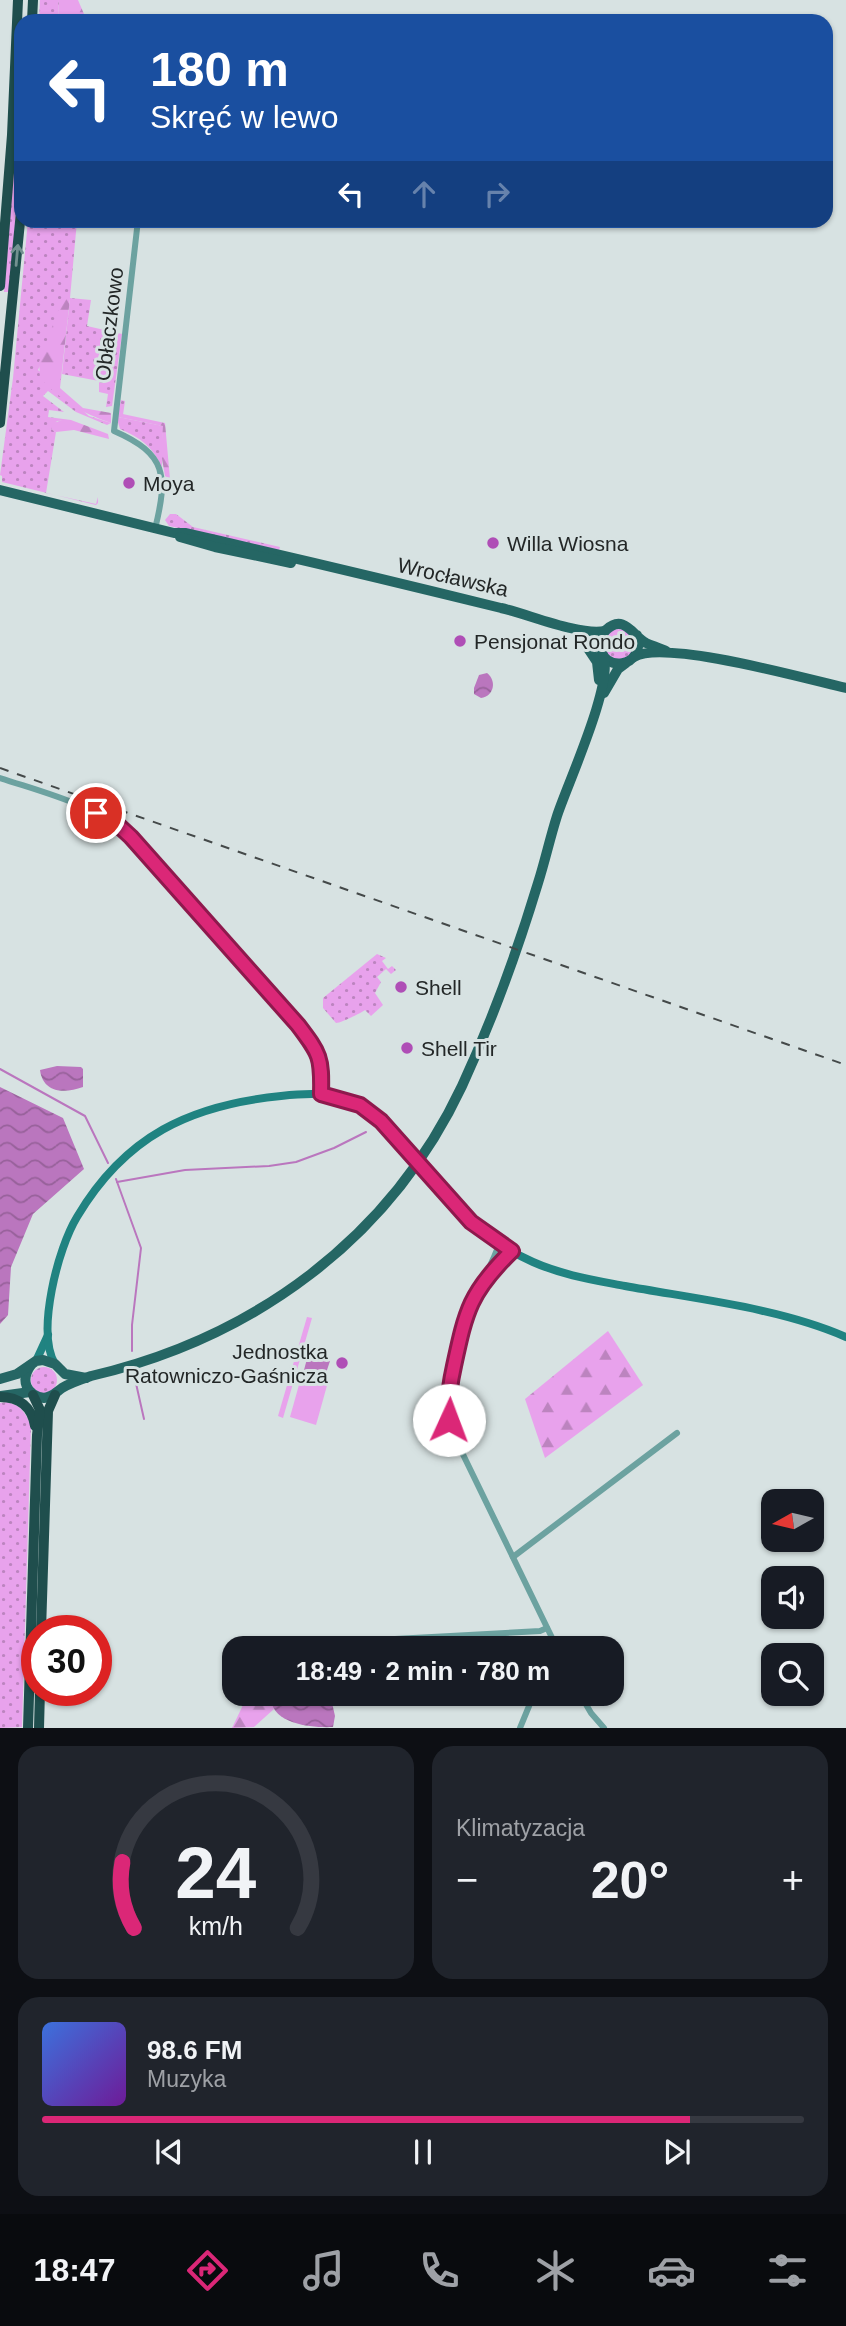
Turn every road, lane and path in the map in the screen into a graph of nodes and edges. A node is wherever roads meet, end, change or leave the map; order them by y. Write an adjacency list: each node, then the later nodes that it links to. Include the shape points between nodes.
1 (14, 90): 4 (highway)
2 (19, 228): 5 (highway, one-way to 2)
3 (137, 228): 7 (street, Obłaczkowo, via 114,431 145,447 159,469 163,494)
4 (0, 286)
5 (0, 423)
6 (0, 490): 7 (main road, Wrocławska)
7 (155, 528): 8 (main road, Wrocławska, via 215,547 331,568)
8 (565, 626): 9 (main road, Wrocławska); 11 (main road, Wrocławska)
9 (605, 631): 10 (main road, via 626,625); 12 (main road, via 600,641)
10 (637, 635): 13 (main road); 14 (main road, via 639,650)
11 (581, 638): 12 (main road, Wrocławska); 16 (main road, via 598,666)
12 (602, 652): 14 (main road, via 611,662); 16 (main road, via 606,668)
13 (670, 653): 14 (main road, via 643,653); 15 (main road)
14 (631, 660): 16 (main road, via 618,669)
15 (846, 688)
16 (597, 705): 26 (main road, via 538,885 465,1078 429,1146 404,1180 331,1258 265,1306 184,1348)
17 (0, 778): 18 (street, via 96,813 131,837 317,1049)
18 (321, 1094): 19 (street, via 360,1105 381,1121 471,1222); 22 (street, via 213,1107 161,1129 135,1148 102,1183 69,1231 56,1269)
19 (499, 1244): 20 (street); 21 (street)
20 (512, 1251): 21 (street); 23 (street, via 569,1275 778,1315)
21 (487, 1275): 33 (street, via 464,1320 448,1410 455,1438)
22 (48, 1335): 24 (street); 25 (street)
23 (846, 1337)
24 (34, 1363): 25 (main road, via 43,1360); 27 (main road); 29 (main road, via 25,1376)
25 (58, 1368): 26 (main road, via 67,1375); 28 (main road, via 63,1379)
26 (87, 1378): 28 (main road)
27 (0, 1379)
28 (57, 1393): 29 (main road, via 44,1398); 34 (highway, via 48,1411)
29 (32, 1394): 30 (main road); 32 (highway, via 40,1410)
30 (0, 1397): 32 (highway, via 27,1407)
31 (677, 1433): 33 (street)
32 (37, 1435): 41 (highway)
33 (513, 1558): 35 (street)
34 (42, 1615)
35 (547, 1628): 36 (street); 37 (street)
36 (443, 1636)
37 (551, 1636)
38 (40, 1706): 42 (highway)
39 (529, 1706): 43 (street)
40 (587, 1706): 44 (street)
41 (29, 1727)
42 (39, 1727)
43 (520, 1727)
44 (604, 1727)

